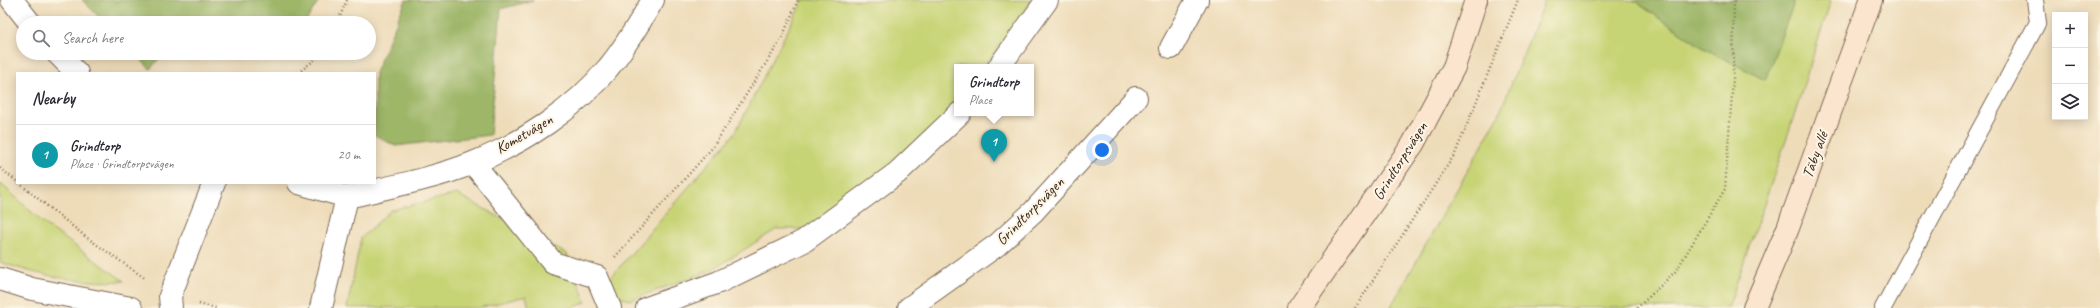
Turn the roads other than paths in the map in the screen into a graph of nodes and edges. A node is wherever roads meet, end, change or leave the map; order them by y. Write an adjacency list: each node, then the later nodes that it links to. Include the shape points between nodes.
1 (12, 0): 8 (street)
2 (653, 0): 15 (street, Kometvägen, via 608,68 567,109 529,134)
3 (1047, 0): 11 (street)
4 (1196, 0): 9 (street)
5 (1476, 0): 26 (street, Grindtorpsvägen, via 1454,67 1413,144)
6 (1871, 0): 27 (street, Täby allé, via 1788,228)
7 (2035, 0): 28 (lane, via 2038,22)
8 (25, 16)
9 (1171, 48)
10 (64, 60): 12 (street)
11 (1001, 64)
12 (77, 72)
13 (1136, 98): 25 (street, Grindtorpsvägen, via 1033,212 997,245)
14 (957, 116): 24 (street, via 897,173 804,241 719,282)
15 (473, 163): 18 (street, Kometvägen, via 424,179); 23 (street, via 553,263 597,277)
16 (214, 184): 20 (street)
17 (302, 184): 18 (street, Kometvägen)
18 (347, 197): 22 (street)
19 (0, 279): 21 (street, via 32,290)
20 (170, 302)
21 (131, 308)
22 (321, 308)
23 (610, 308)
24 (647, 308)
25 (909, 308)
26 (1299, 308)
27 (1754, 308)
28 (1883, 308)

